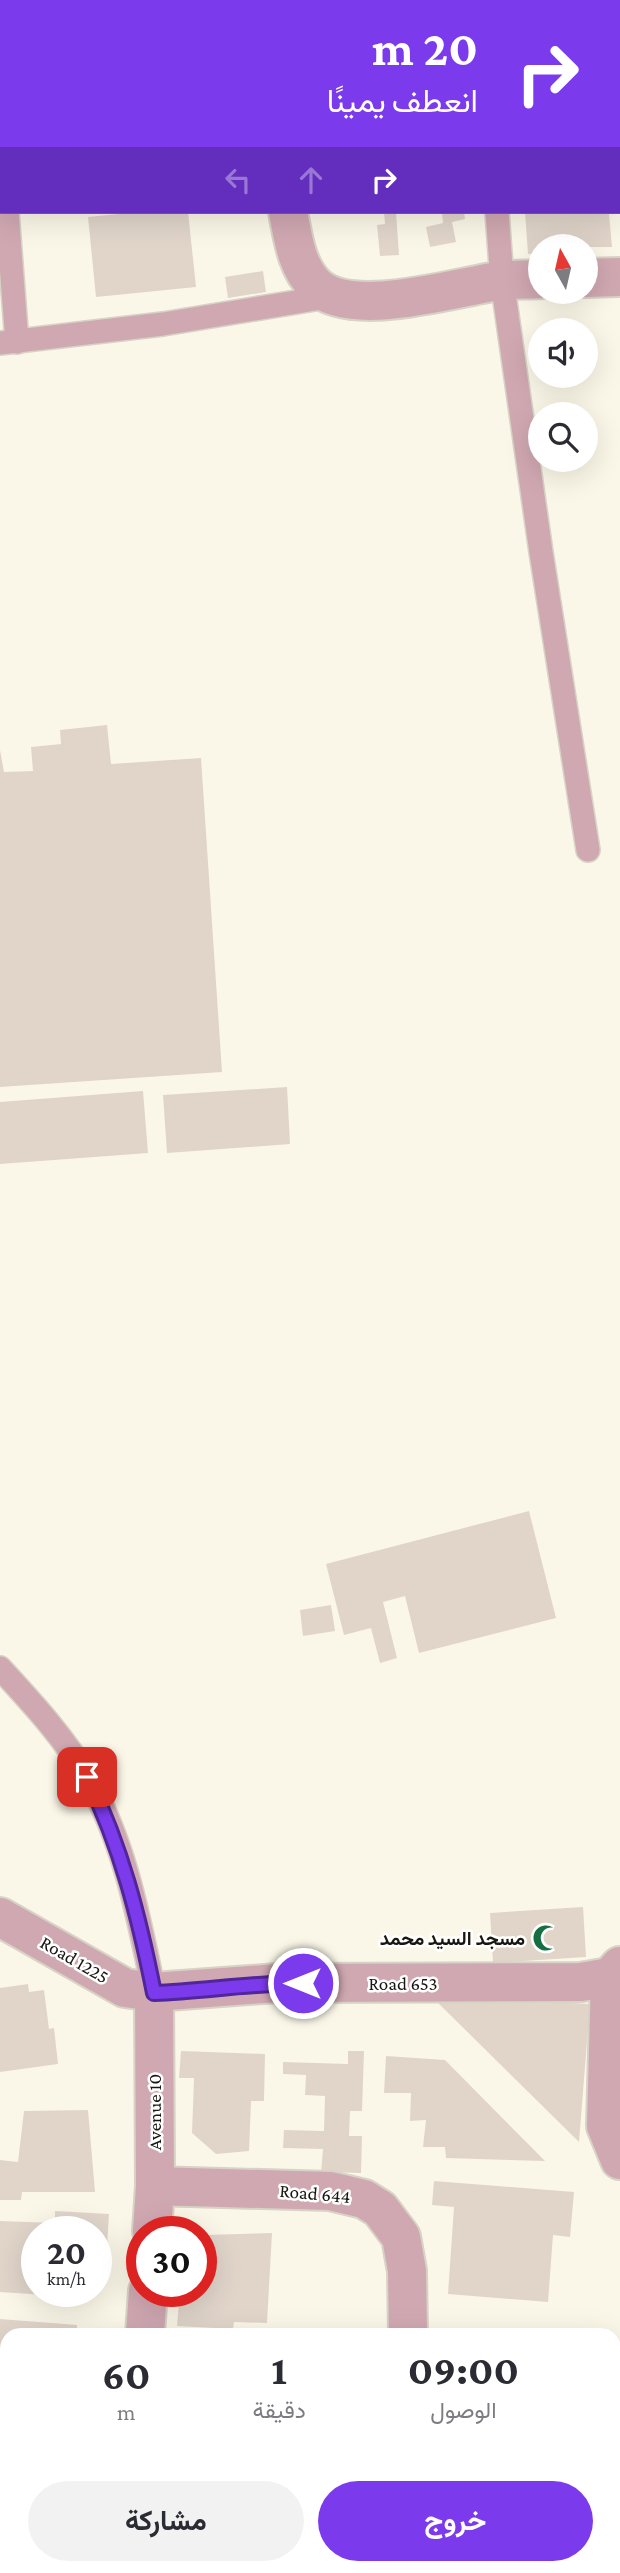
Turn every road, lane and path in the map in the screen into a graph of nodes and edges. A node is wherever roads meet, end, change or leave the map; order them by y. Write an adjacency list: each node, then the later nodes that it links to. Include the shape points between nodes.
1 (7, 214): 9 (lane)
2 (289, 214): 8 (street, via 303,270 316,286)
3 (497, 214): 7 (lane)
4 (620, 277): 5 (street)
5 (598, 278)
6 (528, 279): 7 (street)
7 (502, 280): 8 (street, via 372,301); 10 (lane)
8 (333, 296): 9 (lane, via 163,324)
9 (8, 342)
10 (589, 850)
11 (0, 1668): 14 (lane, via 43,1716 87,1777 108,1821 128,1881)
12 (0, 1917): 14 (street, Road 1225, via 125,1988)
13 (615, 1971): 14 (street, Road 653, via 573,1983 240,1984); 15 (street, Road 653, via 606,2126)
14 (154, 1993): 16 (street, Avenue 10)
15 (620, 2160)
16 (155, 2186): 17 (street, Avenue 10); 20 (street, Road 644, via 330,2191 364,2199 380,2209 401,2237)
17 (153, 2216)
18 (147, 2307): 19 (street)
19 (145, 2328)
20 (408, 2328)

